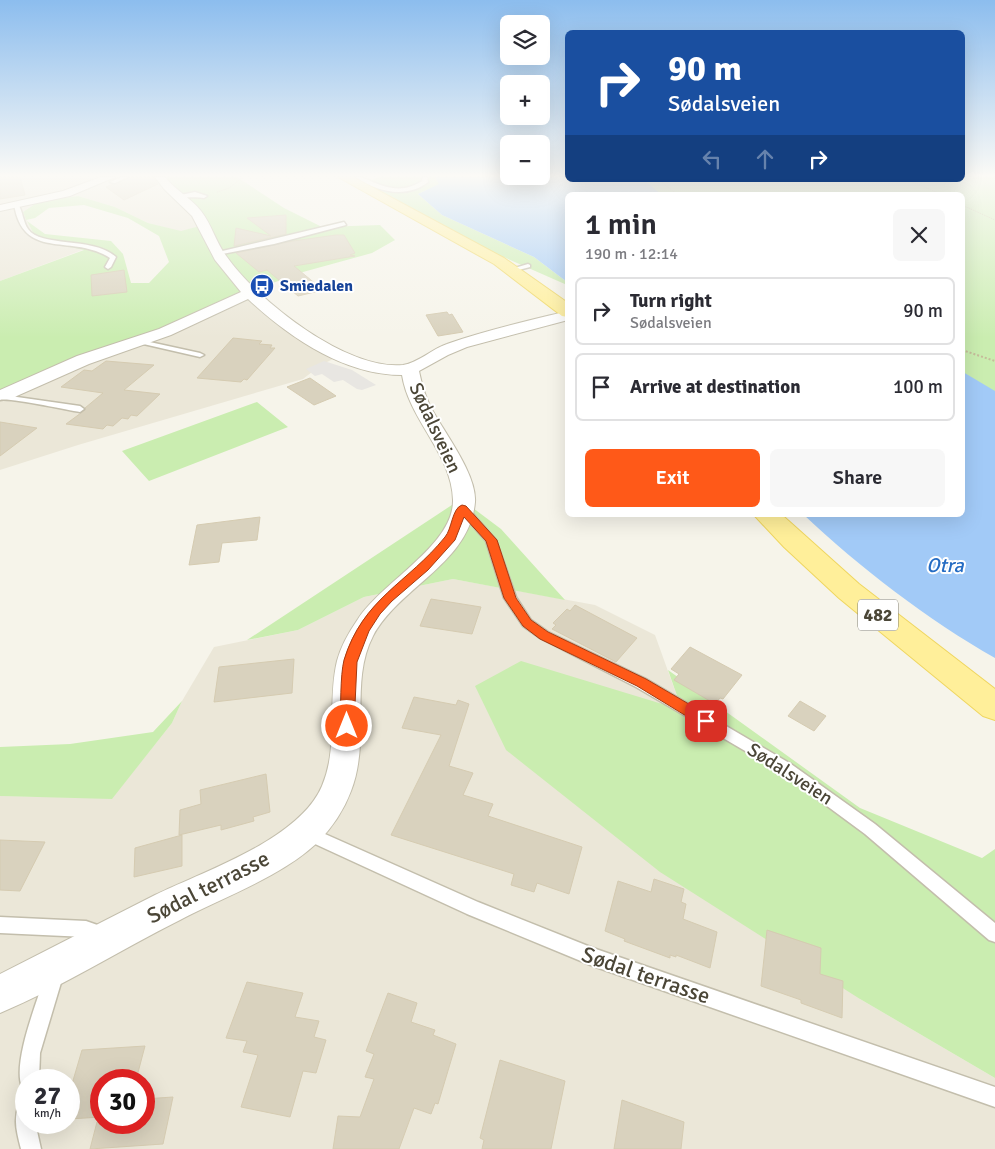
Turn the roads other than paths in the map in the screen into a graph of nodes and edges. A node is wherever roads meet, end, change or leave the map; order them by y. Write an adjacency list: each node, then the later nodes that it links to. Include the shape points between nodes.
1 (25, 231): 7 (lane, via 41,240 97,248 113,257)
2 (208, 231): 5 (street, Sødalsveien)
3 (318, 231): 5 (lane)
4 (444, 231): 8 (main road)
5 (218, 253): 9 (street, Sødalsveien)
6 (528, 266): 8 (lane)
7 (108, 267)
8 (511, 270): 10 (main road)
9 (250, 293): 12 (street); 14 (street, Sødalsveien, via 304,334 354,363 395,371)
10 (565, 312)
11 (565, 315): 14 (street, Sødalsveien, via 458,345)
12 (139, 341): 13 (lane); 15 (street, via 83,360)
13 (200, 354)
14 (410, 369): 17 (street, Sødalsveien, via 421,405 457,470 464,501)
15 (2, 396): 16 (lane)
16 (80, 408)
17 (462, 508): 20 (street, Sødal terrasse, via 452,537 388,598 363,630 350,662 344,762 333,797 324,813); 22 (lane, Sødalsveien, via 491,540 510,598 527,623 544,636 642,683 786,768 870,829)
18 (769, 517): 19 (main road, 482, via 869,607)
19 (995, 708)
20 (305, 832): 23 (street, Sødal terrasse, via 264,860); 27 (lane, Sødal terrasse, via 473,908 593,957)
21 (0, 925): 23 (lane, via 86,929)
22 (995, 934)
23 (109, 938): 24 (street, Sødal terrasse)
24 (57, 965): 25 (street, Sødal terrasse); 26 (lane, via 31,1054)
25 (0, 994)
26 (30, 1069)
27 (995, 1096)
28 (27, 1134): 29 (lane)
29 (31, 1149)

